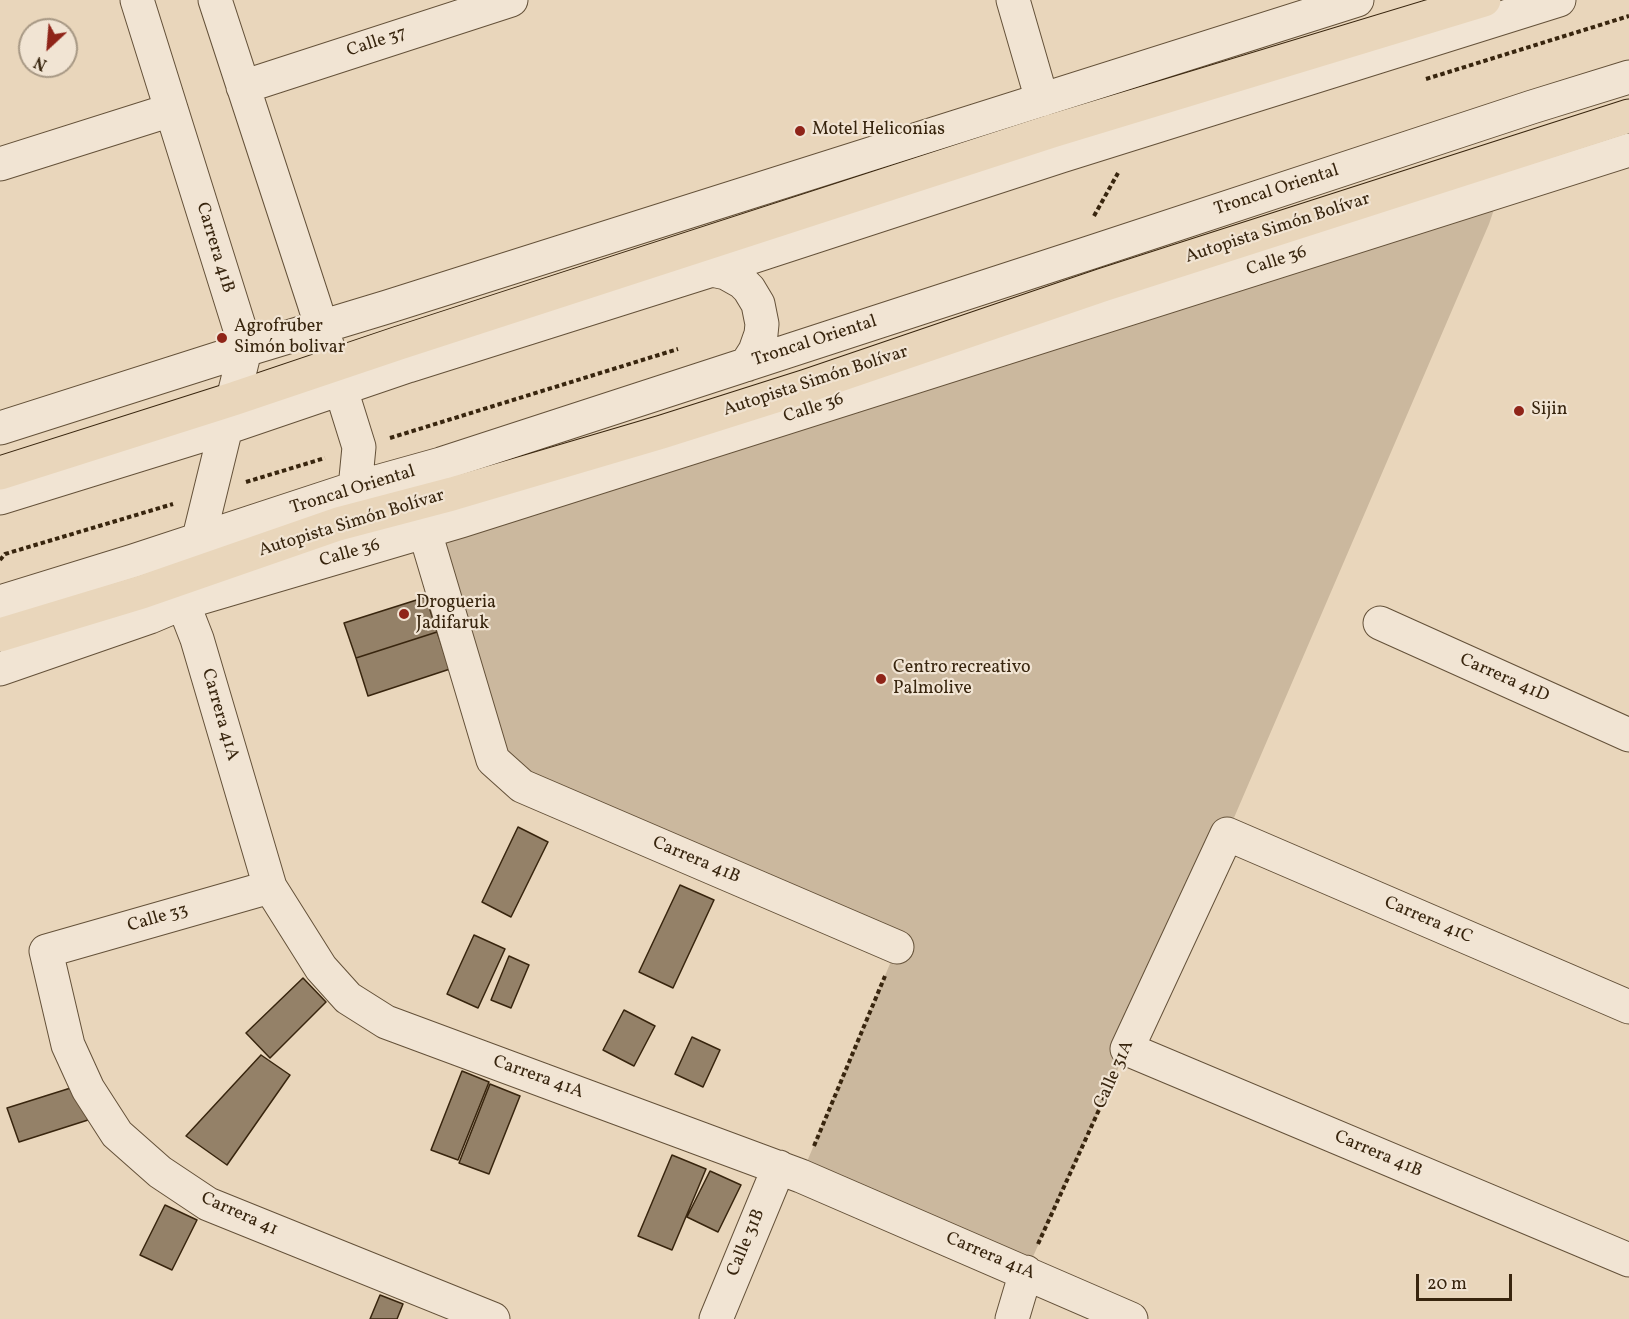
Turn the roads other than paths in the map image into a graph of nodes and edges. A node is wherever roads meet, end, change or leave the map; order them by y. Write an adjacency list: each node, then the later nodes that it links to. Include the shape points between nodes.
1 (137, 0): 11 (street, Carrera 41B)
2 (215, 0): 9 (street)
3 (511, 0): 9 (street, Calle 37)
4 (1013, 0): 10 (street)
5 (1356, 0): 10 (street)
6 (1484, 0): 19 (highway, via 1052,131)
7 (1559, 0): 15 (street)
8 (1629, 77): 18 (street, Troncal Oriental)
9 (243, 87): 16 (street)
10 (1042, 100): 16 (street)
11 (171, 110): 14 (street); 17 (street, Carrera 41B)
12 (1629, 116): 20 (highway, Autopista Simón Bolívar, via 1103,285)
13 (1629, 150): 23 (street, Calle 36)
14 (0, 164)
15 (712, 270): 18 (street, via 742,282 758,304 761,334); 19 (street)
16 (322, 327): 17 (street); 19 (street)
17 (245, 350): 21 (street, Carrera 41B); 22 (street)
18 (746, 365): 26 (street, Troncal Oriental)
19 (338, 376): 21 (highway); 26 (street, via 359,447)
20 (807, 386): 23 (highway); 24 (highway, Autopista Simón Bolívar)
21 (229, 413): 25 (highway); 27 (street); 30 (street, Carrera 41B)
22 (0, 428)
23 (749, 430): 24 (highway); 29 (street, Calle 36)
24 (662, 432): 28 (highway, Autopista Simón Bolívar)
25 (0, 473)
26 (355, 488): 28 (street); 30 (street, Troncal Oriental)
27 (0, 498)
28 (338, 524): 31 (highway, Autopista Simón Bolívar)
29 (425, 532): 31 (street, Calle 36); 39 (street, Carrera 41B, via 493,760 522,786)
30 (199, 539): 31 (street, Carrera 41B); 32 (street, Troncal Oriental)
31 (186, 589): 34 (highway, Autopista Simón Bolívar, via 142,592); 35 (street, Calle 36, via 150,617); 38 (street, Carrera 41A, via 197,639)
32 (0, 602)
33 (1380, 623): 36 (street, Carrera 41D)
34 (0, 635)
35 (0, 669)
36 (1629, 735)
37 (1227, 834): 41 (street, Carrera 41C); 42 (street, Calle 31A)
38 (270, 886): 40 (street, Calle 33); 43 (street, Carrera 41A, via 321,968 348,998 386,1022)
39 (897, 947)
40 (46, 951): 46 (street, Carrera 41, via 68,1045 88,1089 117,1134 160,1172 207,1203)
41 (1629, 1007)
42 (1127, 1049): 44 (street, Carrera 41B)
43 (790, 1172): 45 (street, Carrera 41A); 47 (street, Calle 31B)
44 (1629, 1260)
45 (1026, 1272): 48 (street); 49 (street, Carrera 41A)
46 (493, 1319)
47 (716, 1319)
48 (1012, 1319)
49 (1131, 1319)

